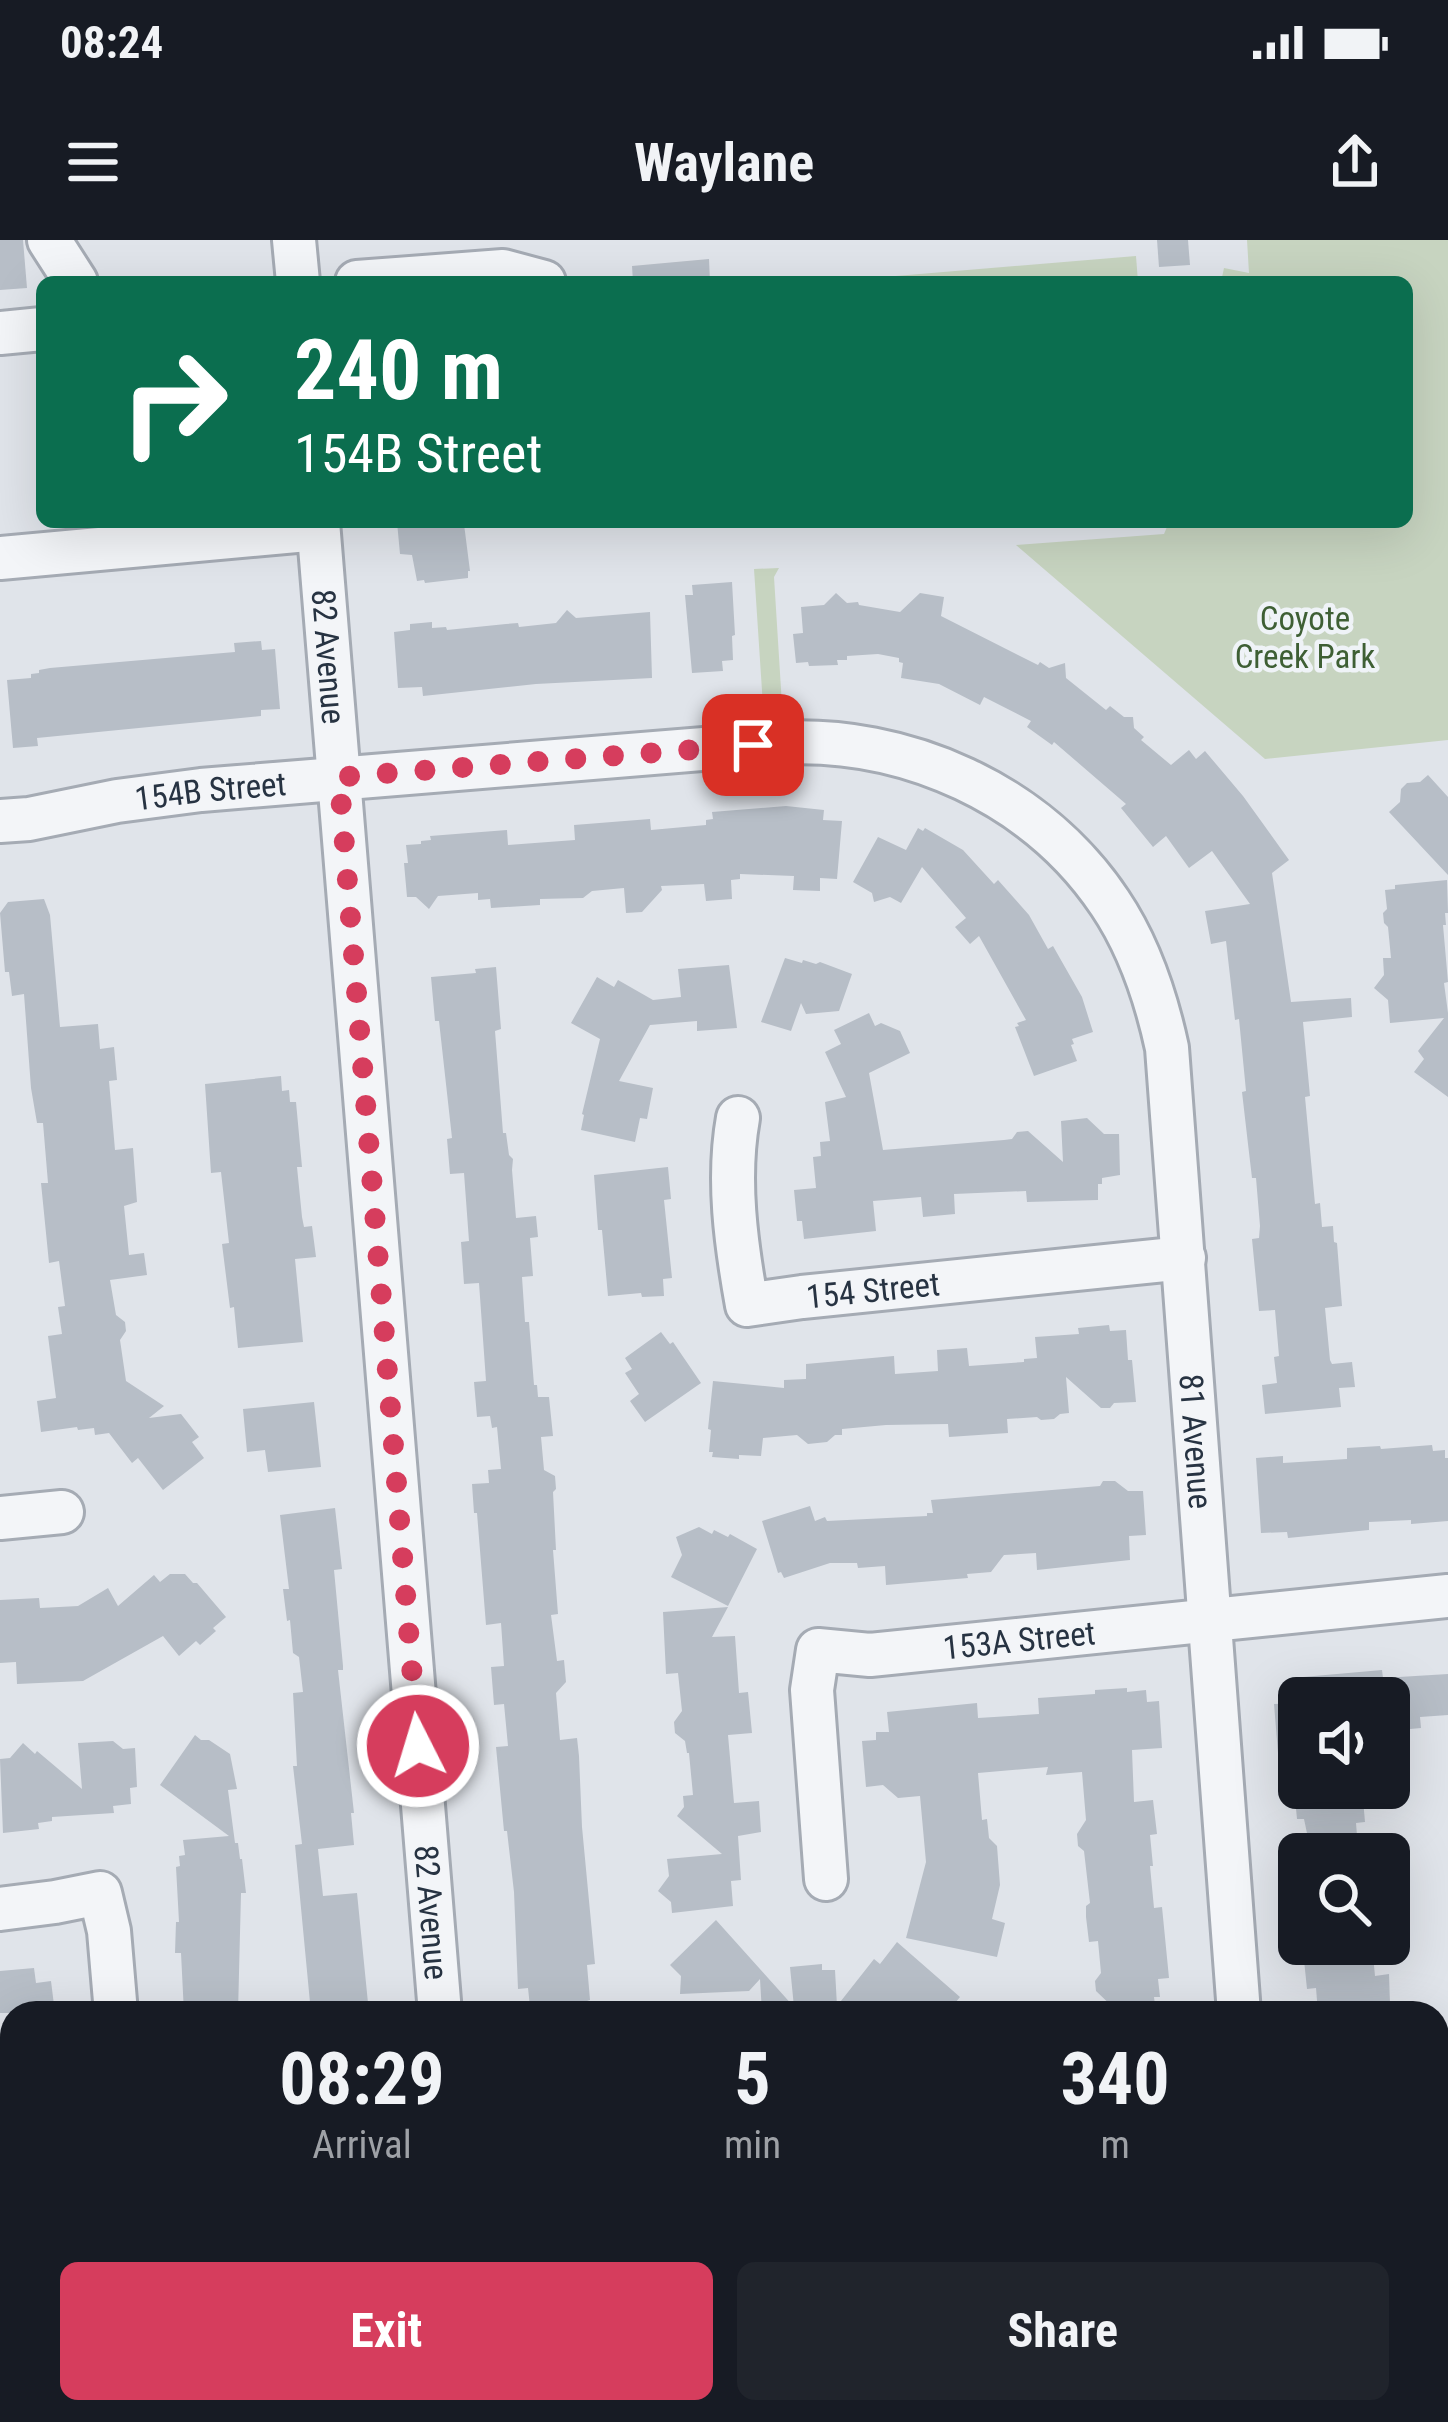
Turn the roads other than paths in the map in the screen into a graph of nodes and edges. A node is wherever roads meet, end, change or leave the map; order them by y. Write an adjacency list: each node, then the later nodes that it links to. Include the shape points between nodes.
1 (49, 240): 3 (street)
2 (294, 240): 4 (street)
3 (72, 276)
4 (297, 276)
5 (445, 276): 6 (street)
6 (519, 276)
7 (36, 330): 8 (street)
8 (0, 333)
9 (259, 528): 11 (street)
10 (318, 528): 13 (street, 82 Avenue)
11 (200, 531): 12 (street)
12 (0, 558)
13 (339, 777): 14 (street, 154B Street); 15 (street, 154B Street, via 776,742 860,746 926,762 1004,800); 25 (street, 82 Avenue)
14 (0, 821)
15 (1096, 884): 17 (street, 81 Avenue, via 1145,971 1165,1035)
16 (738, 1118): 17 (street, 154 Street, via 732,1164 747,1305)
17 (1184, 1258): 21 (street, 81 Avenue)
18 (62, 1511): 19 (street)
19 (0, 1515)
20 (1448, 1595): 21 (street, 153A Street)
21 (1210, 1619): 22 (street, 153A Street, via 870,1654 818,1649 812,1690); 26 (street, 81 Avenue)
22 (826, 1880)
23 (0, 1909): 24 (street, via 100,1892)
24 (115, 2001)
25 (439, 2001)
26 (1238, 2001)

